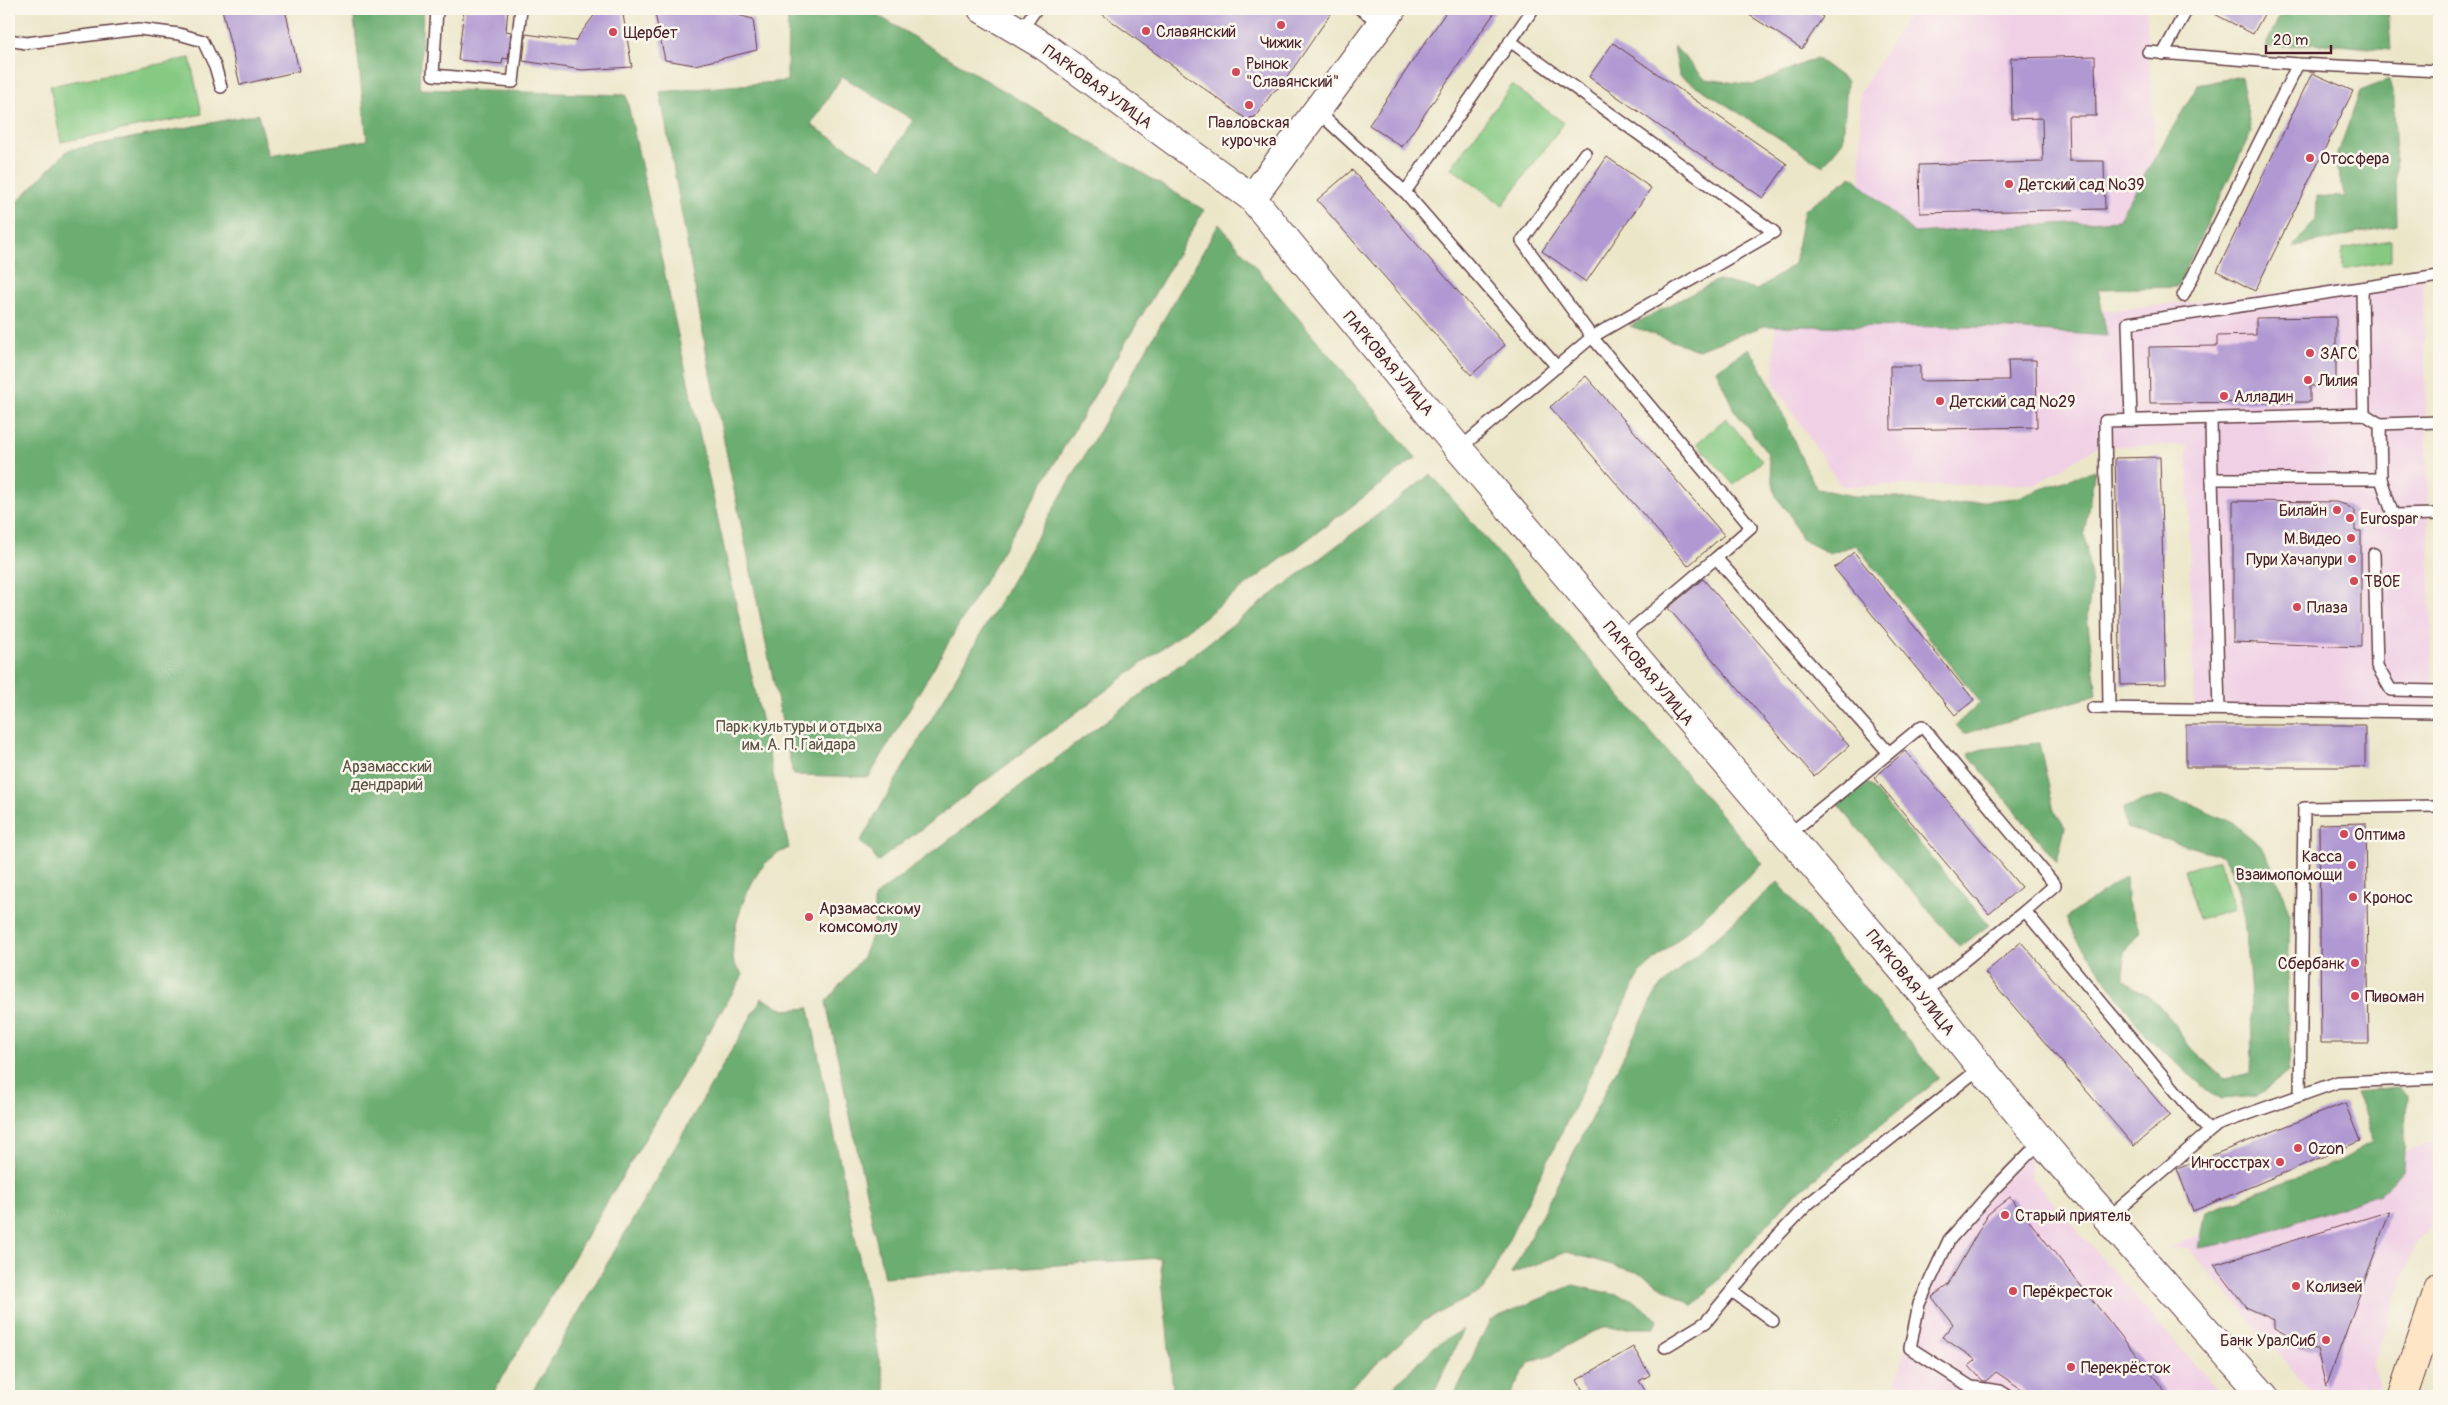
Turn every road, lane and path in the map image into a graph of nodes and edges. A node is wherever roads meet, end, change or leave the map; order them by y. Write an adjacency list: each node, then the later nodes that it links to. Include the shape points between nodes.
1 (437, 9): 2 (lane, via 433,75 513,82)
2 (521, 9)
3 (982, 9): 8 (street, ПАРКОВАЯ УЛИЦА)
4 (1036, 9): 8 (lane)
5 (1533, 9): 10 (lane)
6 (2187, 9): 12 (lane)
7 (1378, 14): 16 (street)
8 (1020, 32): 19 (street, ПАРКОВАЯ УЛИЦА, via 1044,46)
9 (9, 40): 15 (lane, via 26,43 139,29 179,34 203,41)
10 (1510, 41): 18 (lane); 23 (lane, via 1774,232)
11 (2148, 52): 12 (lane)
12 (2163, 54): 13 (lane)
13 (2298, 64): 14 (lane); 22 (lane)
14 (2439, 71)
15 (221, 87)
16 (1316, 110): 18 (lane); 19 (street)
17 (1584, 153): 23 (lane, via 1522,241)
18 (1405, 192): 24 (lane)
19 (1252, 198): 30 (street, ПАРКОВАЯ УЛИЦА)
20 (2439, 276): 21 (lane)
21 (2362, 288): 25 (lane); 27 (lane, via 2128,323)
22 (2183, 296)
23 (1592, 337): 24 (lane); 35 (lane, via 1750,527)
24 (1557, 368): 30 (lane)
25 (2364, 414): 26 (lane); 29 (lane)
26 (2211, 418): 27 (lane); 31 (lane)
27 (2131, 420): 39 (lane, via 2105,421)
28 (2439, 422): 29 (lane)
29 (2380, 424): 32 (lane)
30 (1460, 449): 36 (street, ПАРКОВАЯ УЛИЦА)
31 (2212, 478): 32 (lane); 40 (lane)
32 (2381, 479): 33 (lane, via 2393,515)
33 (2439, 514)
34 (2374, 554): 37 (lane, via 2377,666 2391,690)
35 (1716, 558): 36 (lane); 42 (lane)
36 (1620, 639): 44 (street, ПАРКОВАЯ УЛИЦА)
37 (2439, 691)
38 (2093, 708): 39 (lane)
39 (2110, 708): 40 (lane)
40 (2219, 710): 41 (lane)
41 (2439, 712)
42 (1889, 754): 44 (lane); 45 (lane, via 1922,726 2055,885)
43 (2439, 806): 49 (lane, via 2304,808)
44 (1787, 836): 46 (street, ПАРКОВАЯ УЛИЦА)
45 (2025, 912): 46 (lane); 50 (lane)
46 (1923, 994): 47 (street, ПАРКОВАЯ УЛИЦА)
47 (1980, 1068): 51 (street, ПАРКОВАЯ УЛИЦА); 54 (lane, via 1808,1204)
48 (2439, 1078): 49 (lane, via 2338,1082)
49 (2300, 1095): 50 (lane, via 2217,1125)
50 (2209, 1131): 52 (lane)
51 (2041, 1141): 52 (street, ПАРКОВАЯ УЛИЦА); 57 (lane, via 1949,1240 1919,1304 1910,1348 1970,1387 2000,1391)
52 (2106, 1220): 58 (street, ПАРКОВАЯ УЛИЦА)
53 (2439, 1287): 59 (main road)
54 (1732, 1291): 55 (lane); 56 (lane, via 1706,1322)
55 (1773, 1321)
56 (1665, 1346)
57 (2008, 1396)
58 (2264, 1396)
59 (2403, 1396)

